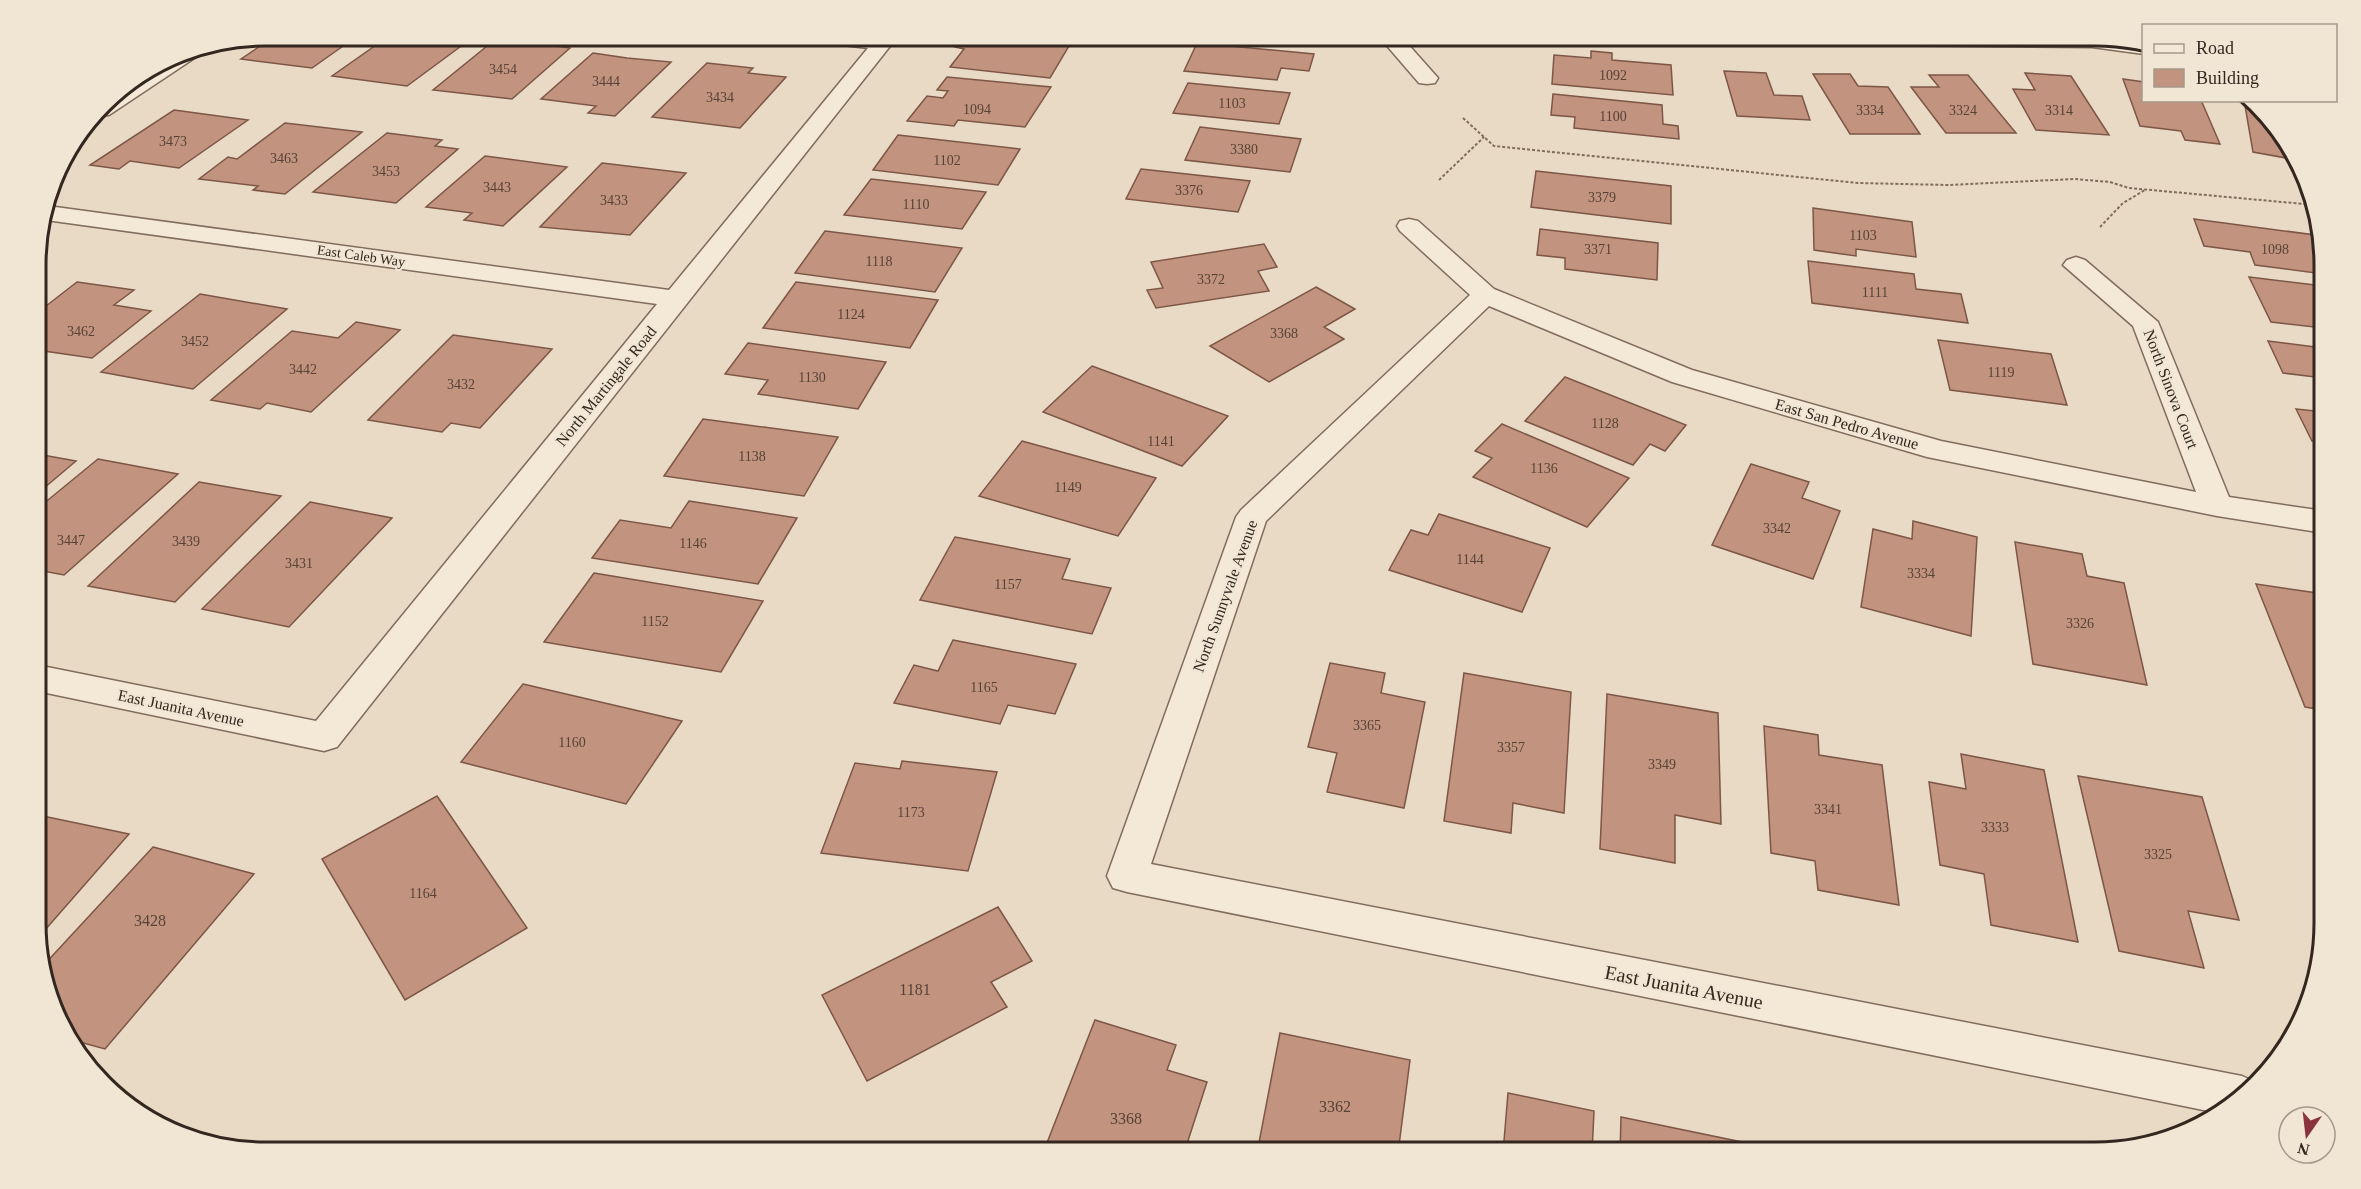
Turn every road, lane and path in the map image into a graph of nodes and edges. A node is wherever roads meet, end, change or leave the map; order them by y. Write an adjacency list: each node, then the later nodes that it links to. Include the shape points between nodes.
1 (879, 46): 14 (street, North Martingale Road)
2 (1398, 46): 3 (street)
3 (1427, 78)
4 (1463, 118): 5 (path)
5 (1484, 137): 6 (path); 7 (path, via 1494,146 1858,183 1948,185 2074,180 2110,182)
6 (1438, 180)
7 (2145, 190): 8 (path); 11 (path, via 2124,203)
8 (2306, 204)
9 (53, 214): 14 (street, East Caleb Way)
10 (1409, 226): 13 (street, East San Pedro Avenue)
11 (2100, 227)
12 (2076, 265): 15 (street, North Sinova Court, via 2145,322)
13 (1485, 295): 15 (street, East San Pedro Avenue, via 1682,376 1938,450); 19 (street, North Sunnyvale Avenue, via 1252,516)
14 (676, 299): 18 (street, North Martingale Road)
15 (2217, 506): 16 (street, East San Pedro Avenue)
16 (2314, 521)
17 (46, 680): 18 (street, East Juanita Avenue)
18 (324, 737)
19 (1127, 876): 20 (street, East Juanita Avenue)
20 (2232, 1095)

